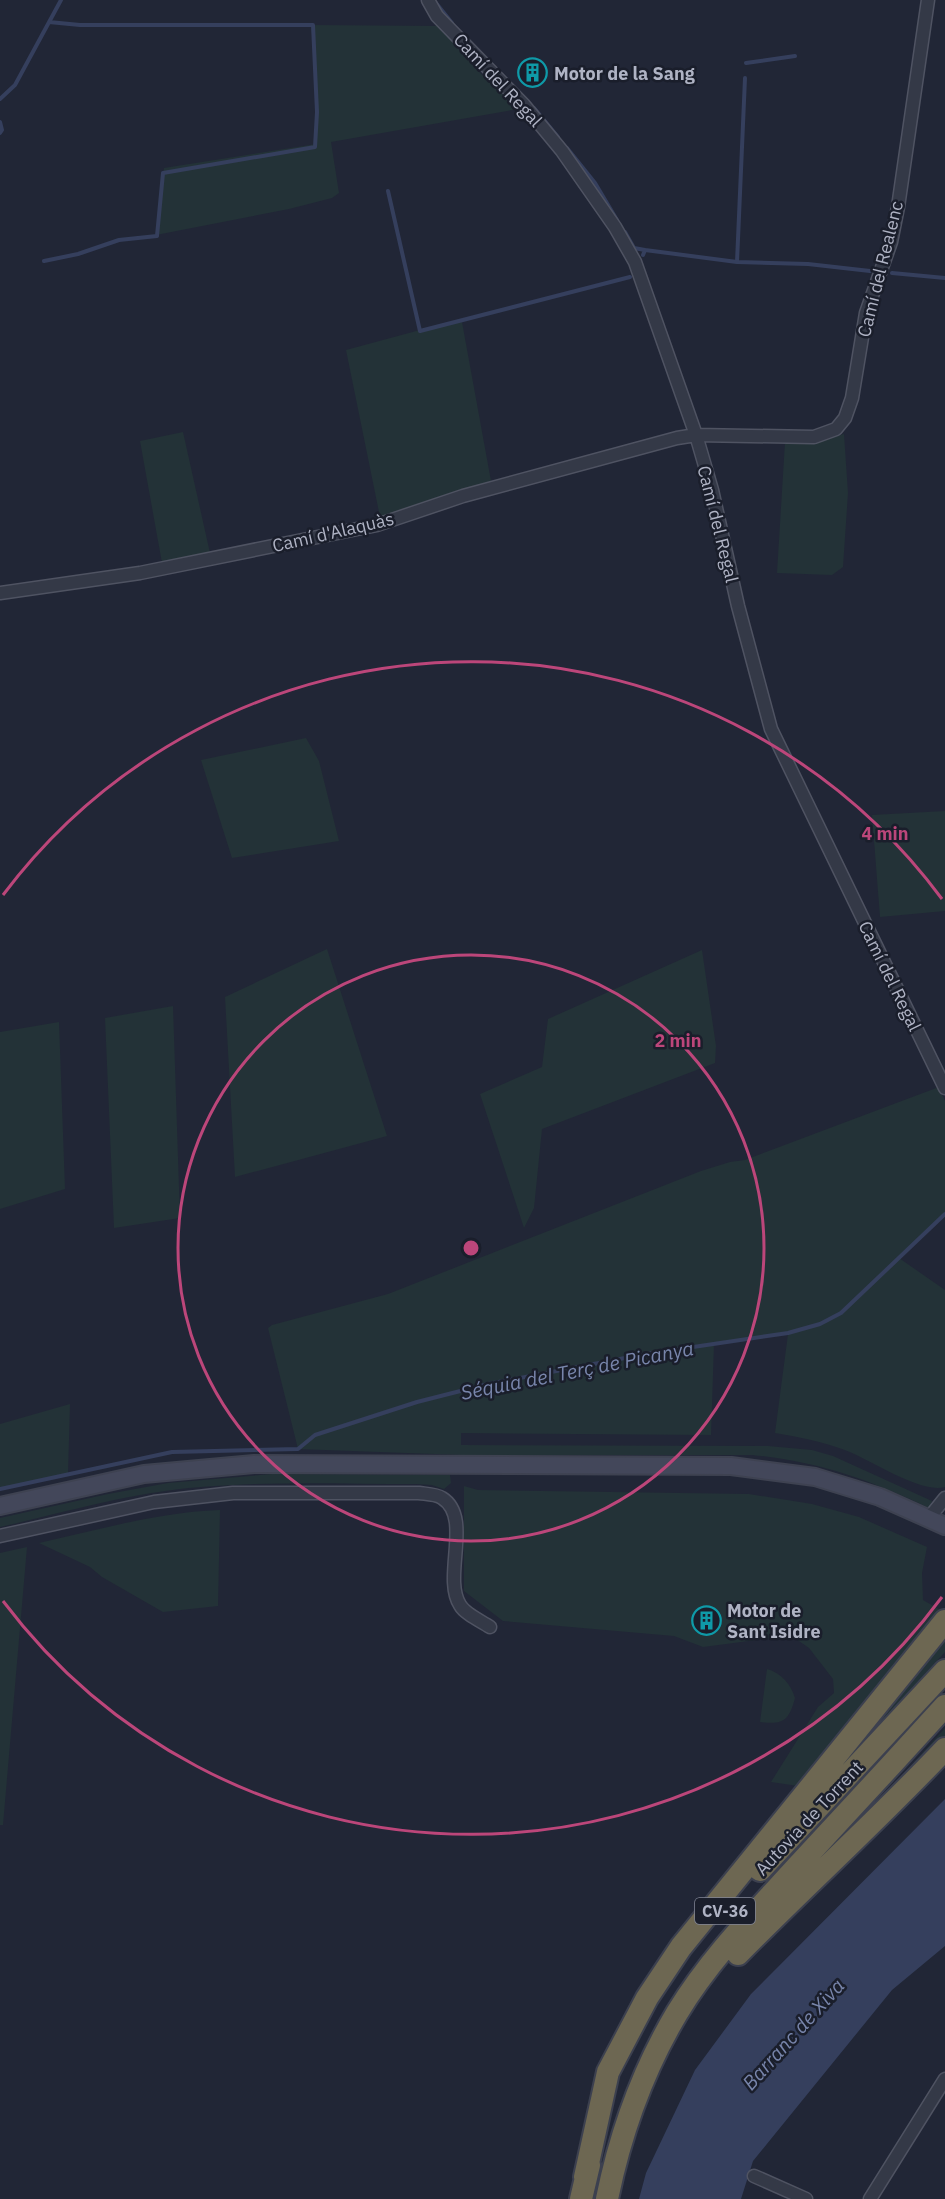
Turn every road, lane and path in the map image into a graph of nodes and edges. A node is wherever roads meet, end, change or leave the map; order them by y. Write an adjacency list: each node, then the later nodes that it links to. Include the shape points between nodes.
1 (428, 0): 3 (street, Camí del Regal, via 437,16 524,105 615,227 635,262)
2 (928, 0): 3 (street, Camí del Realenc, via 891,243 866,314 845,418 836,429 814,437)
3 (696, 435): 4 (street, Camí d'Alaquàs, via 463,496 377,525 140,573); 5 (street, Camí del Regal, via 771,729)
4 (0, 593)
5 (945, 1088)
6 (945, 1498): 8 (street)
7 (0, 1506): 8 (main road, via 144,1474 254,1464 731,1466 815,1477 880,1497)
8 (939, 1525)
9 (0, 1536): 11 (street, via 154,1502 233,1493 440,1496 456,1517 454,1592 460,1607)
10 (945, 1621): 18 (highway, via 681,1947 647,1998 608,2072)
11 (490, 1627)
12 (945, 1671): 18 (highway, Autovia de Torrent / CV-36, via 746,1886 655,2003 617,2077)
13 (945, 1706): 16 (highway, Autovia de Torrent / CV-36, via 711,1963 676,2014 640,2086)
14 (945, 1749): 16 (highway, via 712,1980 685,2018)
15 (945, 2079): 21 (street)
16 (614, 2166): 19 (highway, Autovia de Torrent / CV-36)
17 (754, 2176): 20 (street)
18 (583, 2188)
19 (607, 2199)
20 (806, 2199)
21 (870, 2199)

